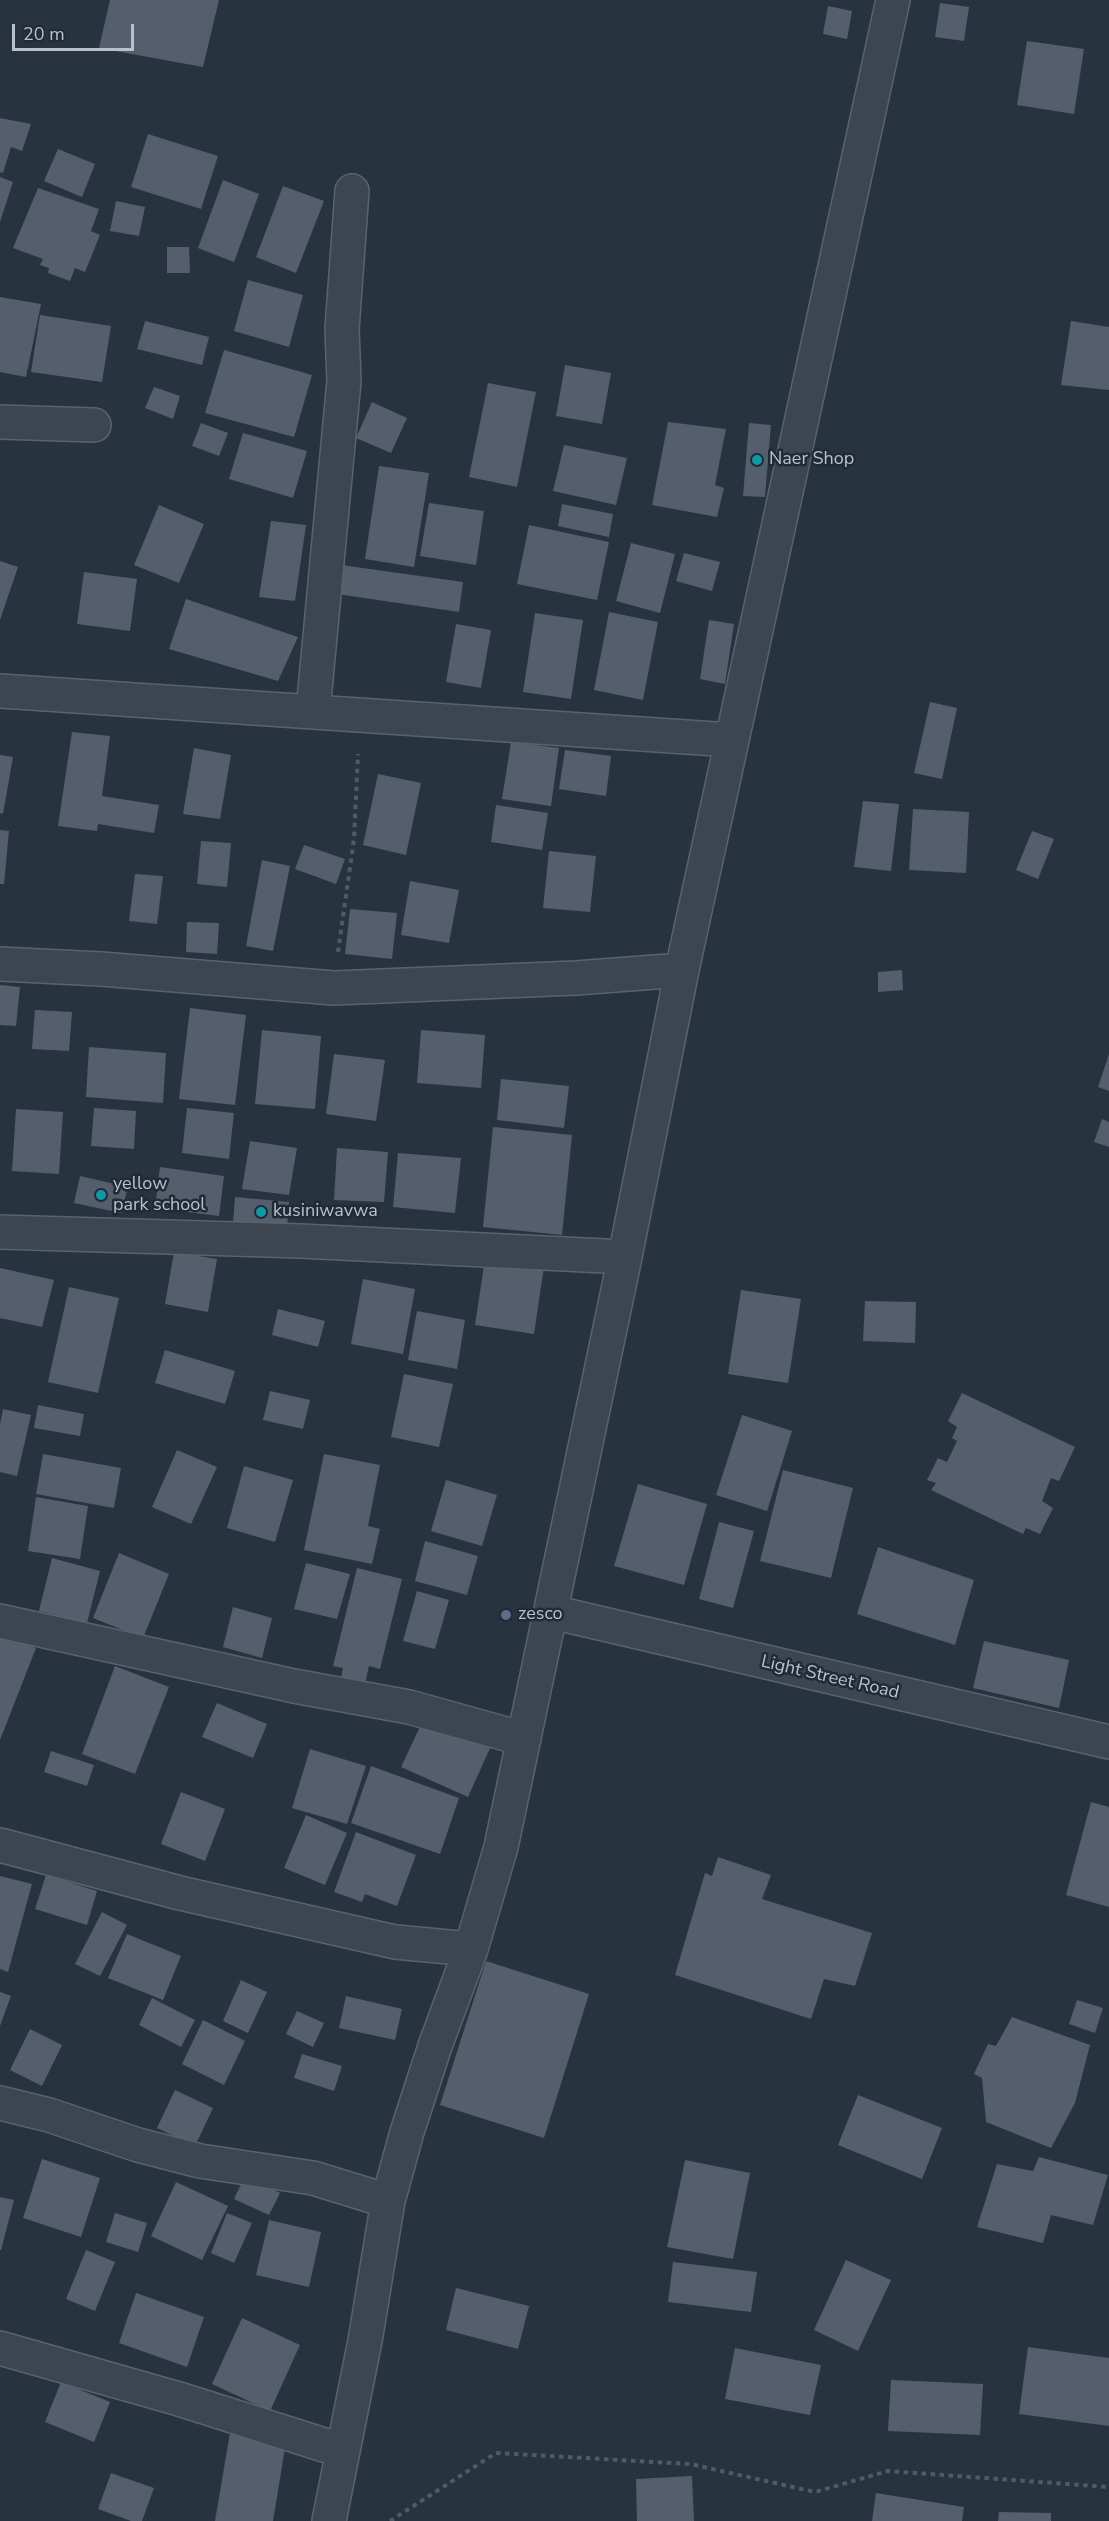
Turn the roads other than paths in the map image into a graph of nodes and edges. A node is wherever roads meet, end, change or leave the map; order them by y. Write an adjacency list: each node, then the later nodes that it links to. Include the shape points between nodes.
1 (893, 0): 7 (street)
2 (352, 191): 6 (street, via 342,329 344,381)
3 (0, 422): 4 (street)
4 (94, 425)
5 (0, 691): 6 (street)
6 (313, 711): 7 (street)
7 (731, 740): 9 (street)
8 (0, 964): 9 (street, via 334,988)
9 (682, 970): 11 (street)
10 (0, 1232): 11 (street, via 301,1241)
11 (625, 1257): 12 (street)
12 (552, 1612): 14 (street); 15 (street, Light Street Road)
13 (0, 1622): 14 (street, via 262,1680 409,1707)
14 (524, 1739): 17 (street, via 501,1847)
15 (1109, 1742)
16 (0, 1845): 17 (street, via 360,1935)
17 (471, 1949): 19 (street, via 435,2046)
18 (0, 2103): 19 (street, via 148,2148 313,2178)
19 (388, 2201): 21 (street)
20 (0, 2348): 21 (street)
21 (343, 2451): 22 (street)
22 (329, 2521)

